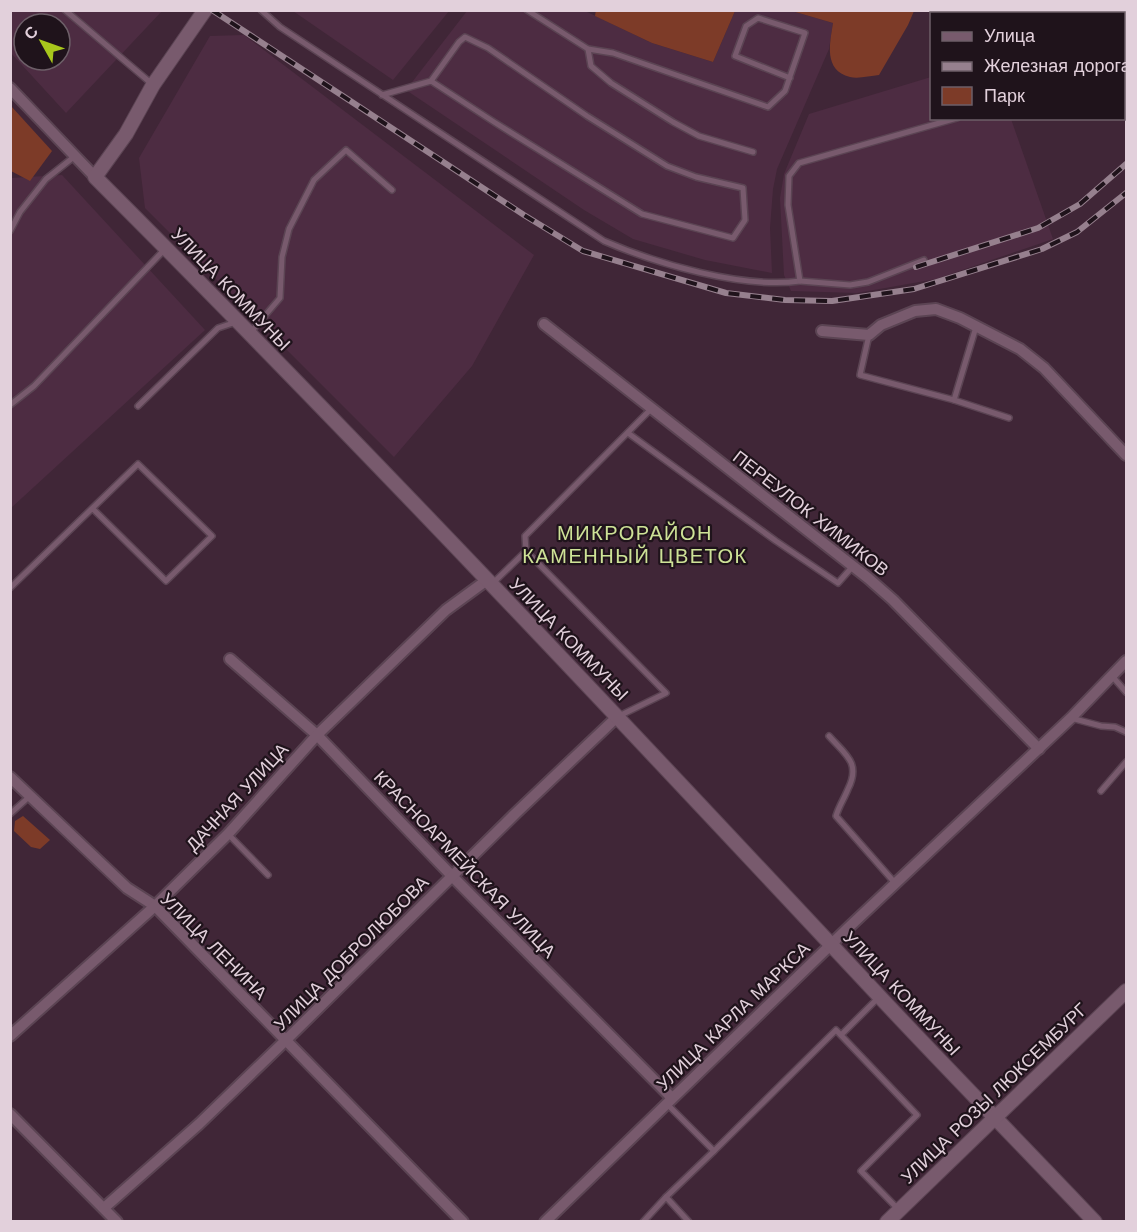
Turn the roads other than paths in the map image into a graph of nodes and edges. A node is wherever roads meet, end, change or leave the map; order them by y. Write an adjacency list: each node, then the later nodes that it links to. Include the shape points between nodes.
1 (65, 10): 8 (lane)
2 (205, 10): 8 (street)
3 (261, 10): 10 (lane)
4 (527, 10): 5 (lane)
5 (588, 48): 6 (lane, via 613,53 768,107 785,91); 12 (lane, via 591,66 611,83 699,136)
6 (790, 78): 6 (lane, via 805,33 758,18 746,26 735,57)
7 (431, 81): 7 (lane, via 465,37 488,48 667,166 743,188 745,220 733,237 642,214); 10 (lane)
8 (153, 85): 14 (street, via 126,134)
9 (10, 88): 13 (street, УЛИЦА КОММУНЫ)
10 (382, 95): 19 (lane, via 604,242 661,262 756,283)
11 (950, 120): 19 (lane, via 799,163 789,176 788,205)
12 (753, 152)
13 (75, 156): 14 (street, УЛИЦА КОММУНЫ); 16 (lane, via 46,178)
14 (95, 177): 17 (street, УЛИЦА КОММУНЫ)
15 (392, 190): 24 (lane, via 346,150 314,180 288,230 280,298)
16 (10, 231)
17 (166, 248): 20 (street, УЛИЦА КОММУНЫ); 27 (lane, via 34,386)
18 (924, 260): 19 (lane, via 868,282 850,285)
19 (800, 281)
20 (238, 321): 24 (street, УЛИЦА КОММУНЫ); 28 (lane, via 218,328)
21 (544, 324): 29 (street, ПЕРЕУЛОК ХИМИКОВ)
22 (977, 326): 25 (street, via 936,309 915,311); 26 (lane); 32 (street, via 1044,368)
23 (822, 331): 25 (street)
24 (249, 334): 36 (street, УЛИЦА КОММУНЫ)
25 (869, 334): 26 (lane, via 860,375)
26 (954, 400): 30 (lane)
27 (10, 405)
28 (138, 406)
29 (652, 408): 31 (lane); 35 (street, ПЕРЕУЛОК ХИМИКОВ)
30 (1009, 418)
31 (628, 433): 34 (lane, via 525,536); 35 (lane, via 838,583)
32 (1126, 455)
33 (93, 509): 33 (lane, via 166,581 212,536 138,464); 37 (lane)
34 (526, 551): 36 (lane); 42 (lane, via 666,693)
35 (853, 566): 47 (street, ПЕРЕУЛОК ХИМИКОВ, via 893,600)
36 (489, 582): 42 (street, УЛИЦА КОММУНЫ); 45 (street, ДАЧНАЯ УЛИЦА, via 446,610)
37 (10, 588)
38 (230, 659): 45 (street, КРАСНОАРМЕЙСКАЯ УЛИЦА)
39 (1126, 661): 40 (street, УЛИЦА КАРЛА МАРКСА)
40 (1112, 676): 41 (lane); 43 (street, УЛИЦА КАРЛА МАРКСА)
41 (1126, 692)
42 (618, 717): 55 (street, УЛИЦА ДОБРОЛЮБОВА); 58 (street, УЛИЦА КОММУНЫ)
43 (1071, 718): 44 (lane); 47 (street, УЛИЦА КАРЛА МАРКСА)
44 (1126, 732)
45 (317, 735): 53 (street, ДАЧНАЯ УЛИЦА); 55 (street, КРАСНОАРМЕЙСКАЯ УЛИЦА)
46 (829, 736): 56 (lane, via 854,766 854,776 836,816)
47 (1039, 749): 56 (street, УЛИЦА КАРЛА МАРКСА)
48 (1126, 762): 50 (lane)
49 (10, 777): 51 (street, УЛИЦА ЛЕНИНА)
50 (1101, 791)
51 (30, 795): 52 (lane); 57 (street, УЛИЦА ЛЕНИНА, via 127,888)
52 (10, 814)
53 (228, 834): 54 (lane); 57 (street, ДАЧНАЯ УЛИЦА)
54 (267, 875)
55 (452, 876): 63 (street, УЛИЦА ДОБРОЛЮБОВА); 64 (street, КРАСНОАРМЕЙСКАЯ УЛИЦА)
56 (896, 884): 58 (street, УЛИЦА КАРЛА МАРКСА)
57 (155, 906): 62 (street, ДАЧНАЯ УЛИЦА); 63 (street, УЛИЦА ЛЕНИНА)
58 (832, 945): 60 (street, УЛИЦА КОММУНЫ); 64 (street, УЛИЦА КАРЛА МАРКСА)
59 (1126, 991): 66 (street, УЛИЦА РОЗЫ ЛЮКСЕМБУРГ)
60 (880, 997): 61 (lane); 66 (street, УЛИЦА КОММУНЫ)
61 (841, 1035): 67 (lane, via 836,1030); 70 (lane, via 917,1115 861,1171)
62 (10, 1036)
63 (285, 1041): 69 (street, УЛИЦА ДОБРОЛЮБОВА); 72 (street, УЛИЦА ЛЕНИНА)
64 (669, 1100): 67 (lane); 73 (street, УЛИЦА КАРЛА МАРКСА)
65 (10, 1114): 69 (street)
66 (995, 1117): 70 (street, УЛИЦА РОЗЫ ЛЮКСЕМБУРГ); 77 (street, УЛИЦА КОММУНЫ)
67 (714, 1151): 68 (lane)
68 (666, 1197): 74 (lane); 75 (lane)
69 (104, 1208): 71 (street)
70 (899, 1210): 76 (street, УЛИЦА РОЗЫ ЛЮКСЕМБУРГ)
71 (117, 1221)
72 (463, 1221)
73 (545, 1221)
74 (643, 1221)
75 (689, 1221)
76 (887, 1221)
77 (1095, 1221)

